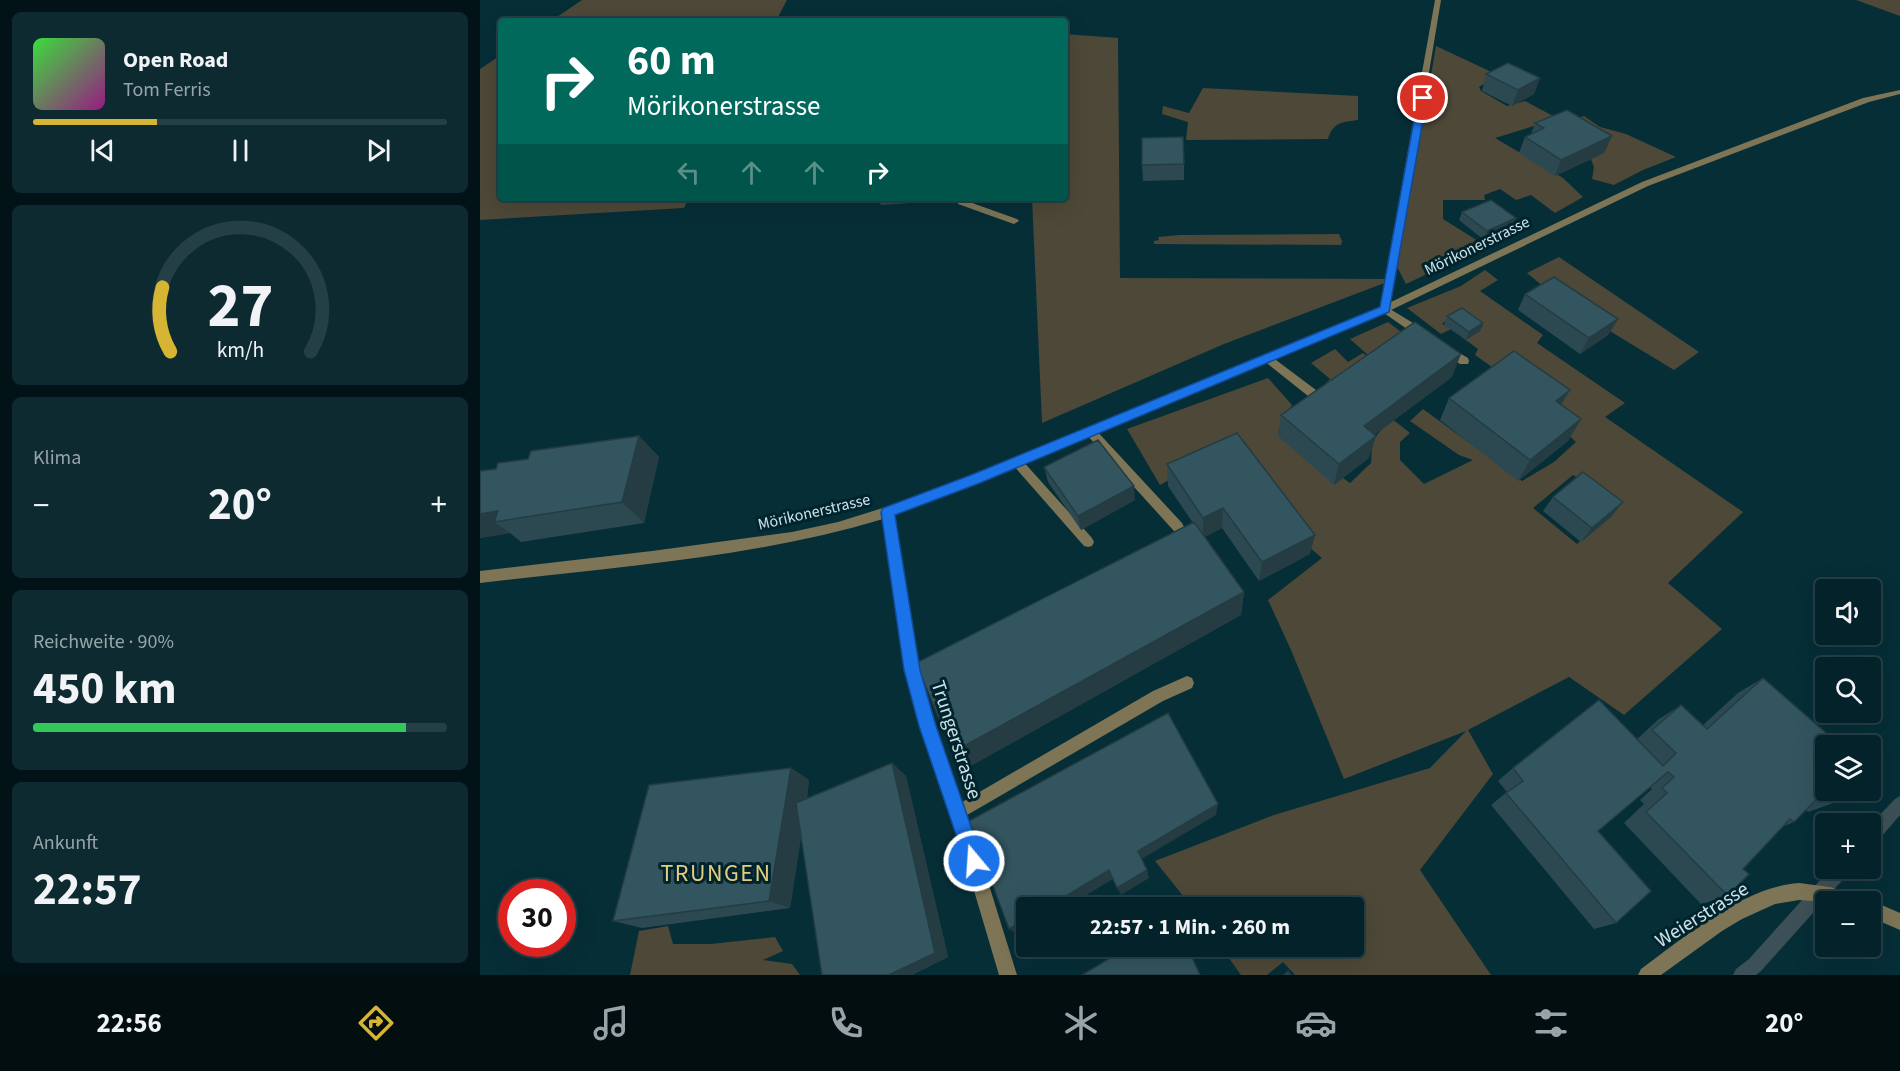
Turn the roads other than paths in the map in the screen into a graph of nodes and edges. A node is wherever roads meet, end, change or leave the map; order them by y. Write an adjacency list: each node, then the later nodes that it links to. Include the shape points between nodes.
1 (1438, 0): 5 (street)
2 (1900, 92): 5 (street, Mörikonerstrasse, via 1866,100 1645,184)
3 (960, 202): 4 (street)
4 (1014, 221)
5 (1385, 309): 6 (street, Mörikonerstrasse); 7 (street)
6 (1268, 358): 8 (street); 9 (street, Mörikonerstrasse)
7 (1464, 361)
8 (1312, 393)
9 (1090, 431): 10 (street, Mörikonerstrasse); 12 (street)
10 (1017, 462): 11 (street, Mörikonerstrasse); 13 (street)
11 (888, 512): 14 (street, Mörikonerstrasse, via 792,537); 16 (street, Trungerstrasse, via 912,670)
12 (1178, 526)
13 (1088, 542)
14 (480, 577)
15 (1187, 682): 16 (street)
16 (957, 813): 20 (street, Trungerstrasse)
17 (1815, 894): 21 (street, Weierstrasse, via 1791,892 1752,904)
18 (1881, 913): 19 (street)
19 (1900, 922)
20 (1008, 975)
21 (1647, 975)

